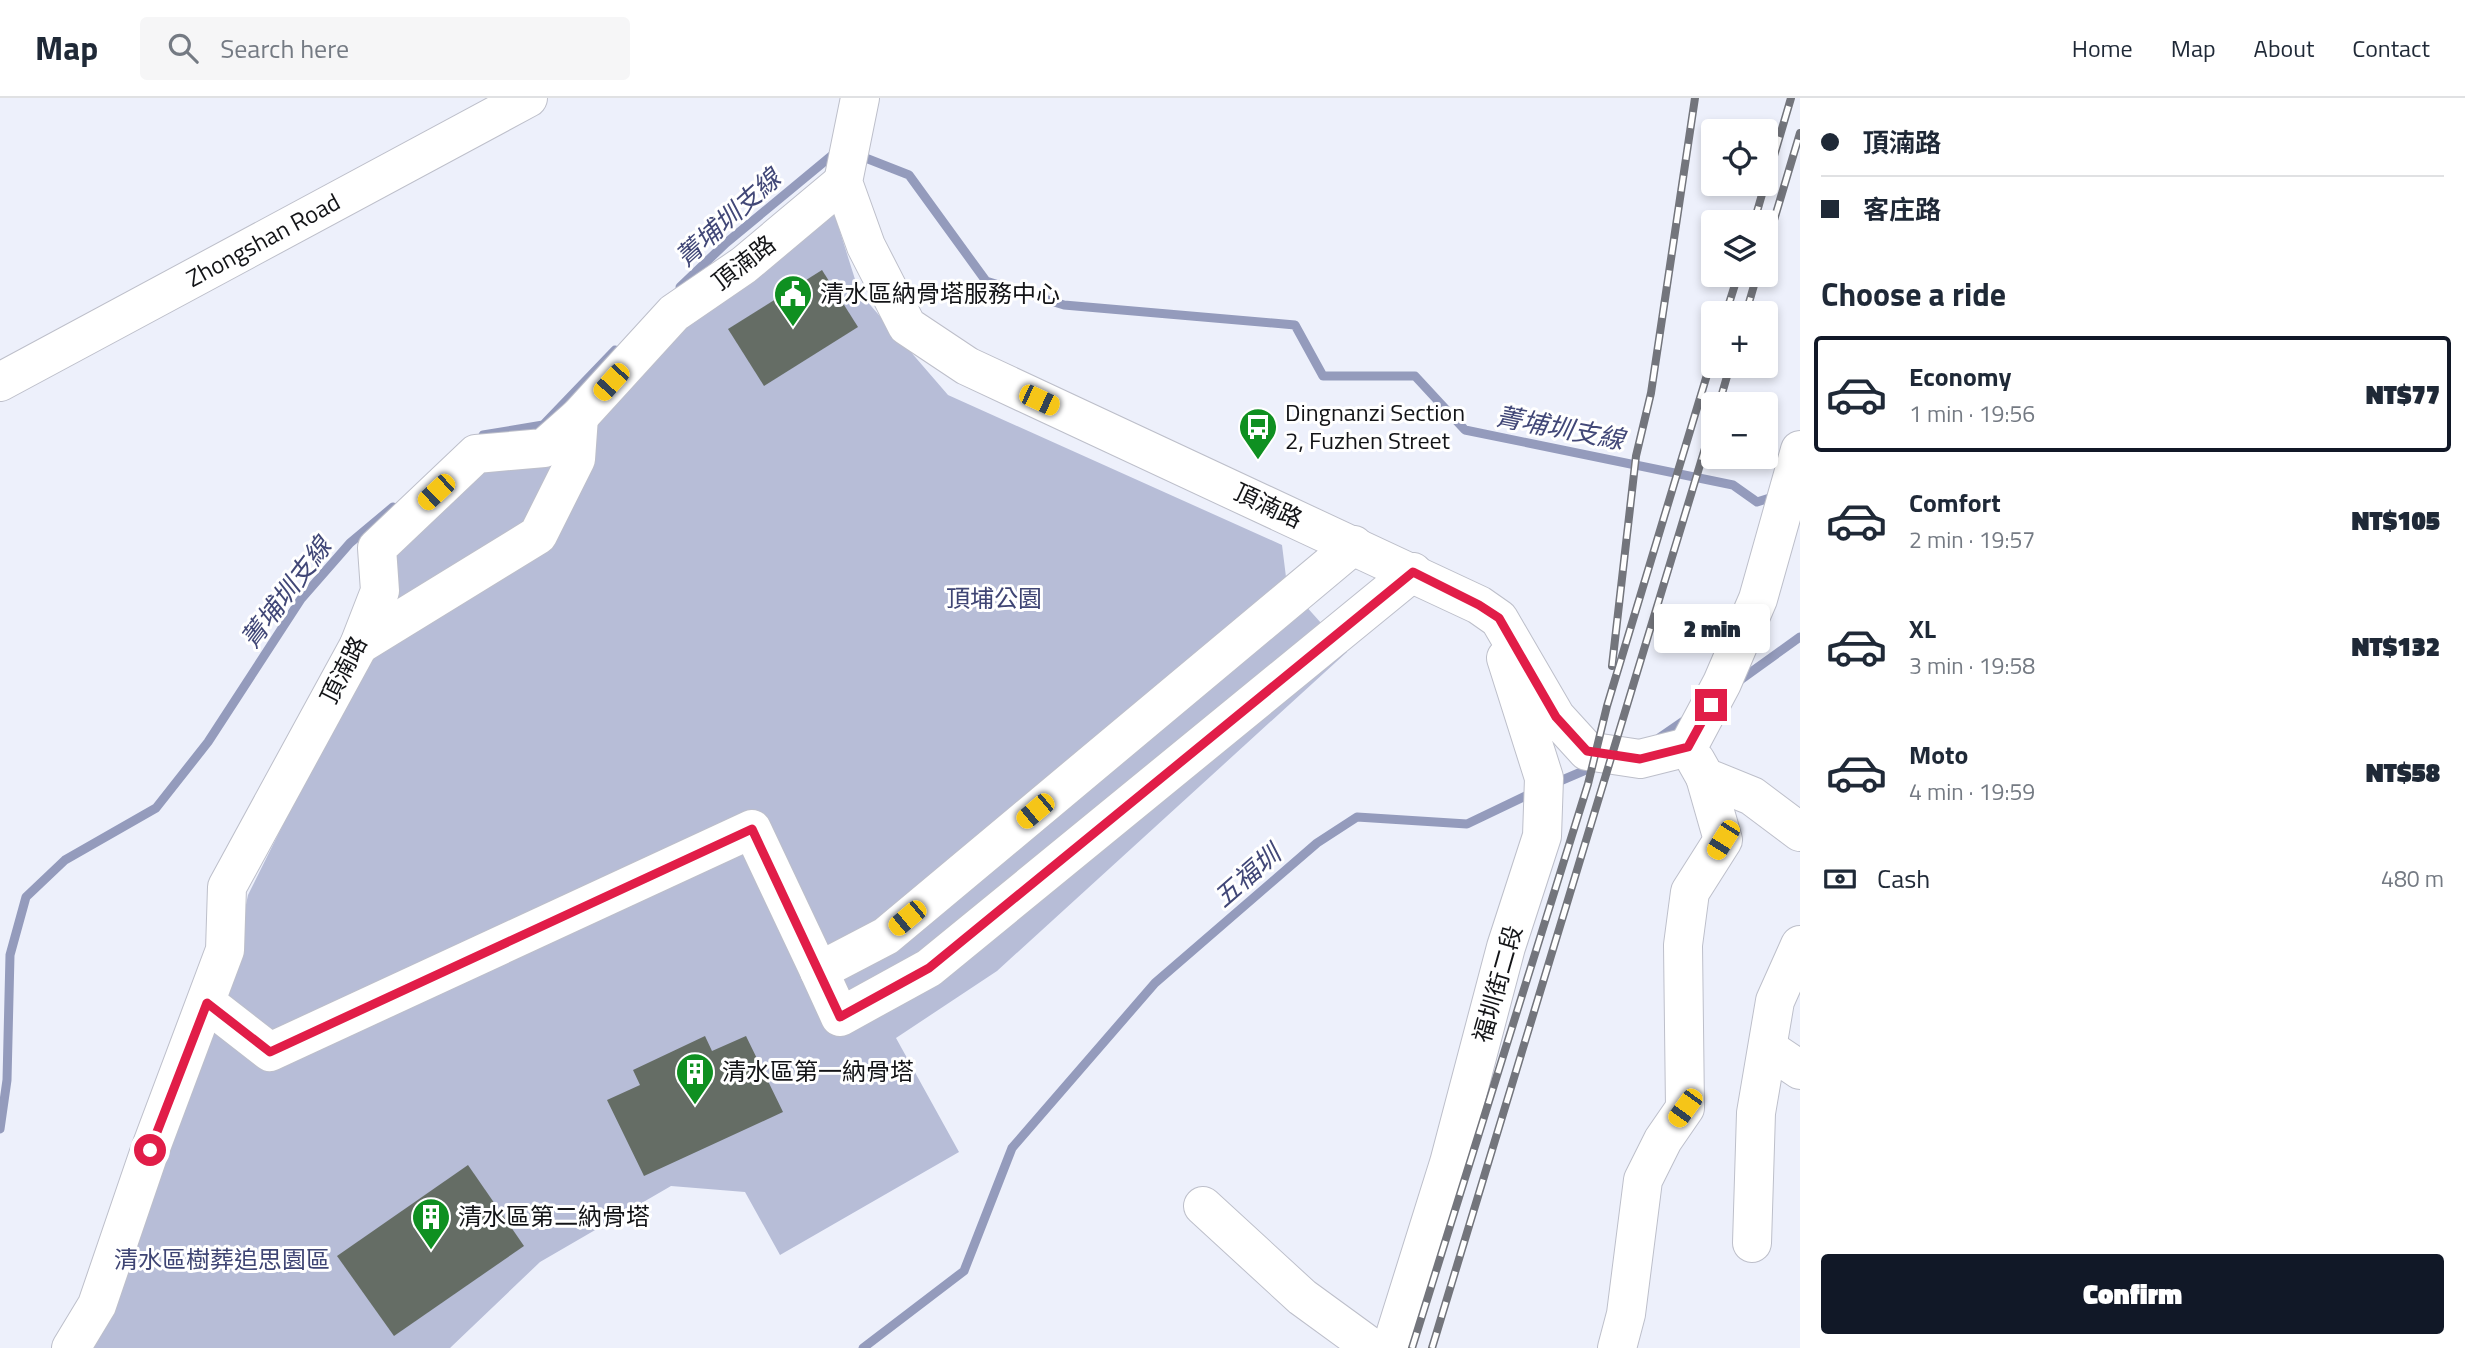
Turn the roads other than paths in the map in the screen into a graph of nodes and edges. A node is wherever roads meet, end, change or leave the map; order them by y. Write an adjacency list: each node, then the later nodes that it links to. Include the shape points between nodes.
1 (528, 98): 4 (street, Zhongshan Road)
2 (860, 98): 3 (street)
3 (843, 182): 5 (street, 頂湳路, via 744,265 674,313); 7 (street, 頂湳路, via 866,246 907,326 967,366)
4 (0, 382)
5 (579, 417): 10 (street, via 576,460 538,535); 10 (street, 頂湳路, via 544,448 476,454 377,548 380,591)
6 (1799, 455): 11 (street, via 1758,599 1722,683)
7 (1354, 545): 8 (street, 頂湳路); 14 (street, via 886,936)
8 (1413, 572): 9 (street, 頂湳路); 14 (street, via 929,968 840,1017)
9 (1499, 618): 11 (street, 頂湳路, via 1556,717 1587,751); 22 (street, 福圳街二段, via 1508,670 1544,778 1542,836)
10 (359, 645): 15 (street, 頂湳路, via 228,887 225,950)
11 (1696, 762): 12 (street); 23 (street, via 1723,840 1690,892 1682,945 1685,1108 1662,1140 1643,1180 1626,1314)
12 (1800, 832)
13 (1800, 945): 16 (street, via 1775,1001)
14 (819, 971): 15 (street, via 752,829 270,1052)
15 (207, 1003): 20 (street, 頂湳路, via 97,1305)
16 (1769, 1049): 17 (street); 19 (street, via 1756,1113)
17 (1800, 1070)
18 (1203, 1206): 21 (street, via 1302,1297)
19 (1752, 1243)
20 (71, 1348)
21 (1372, 1348)
22 (1391, 1348)
23 (1617, 1348)

